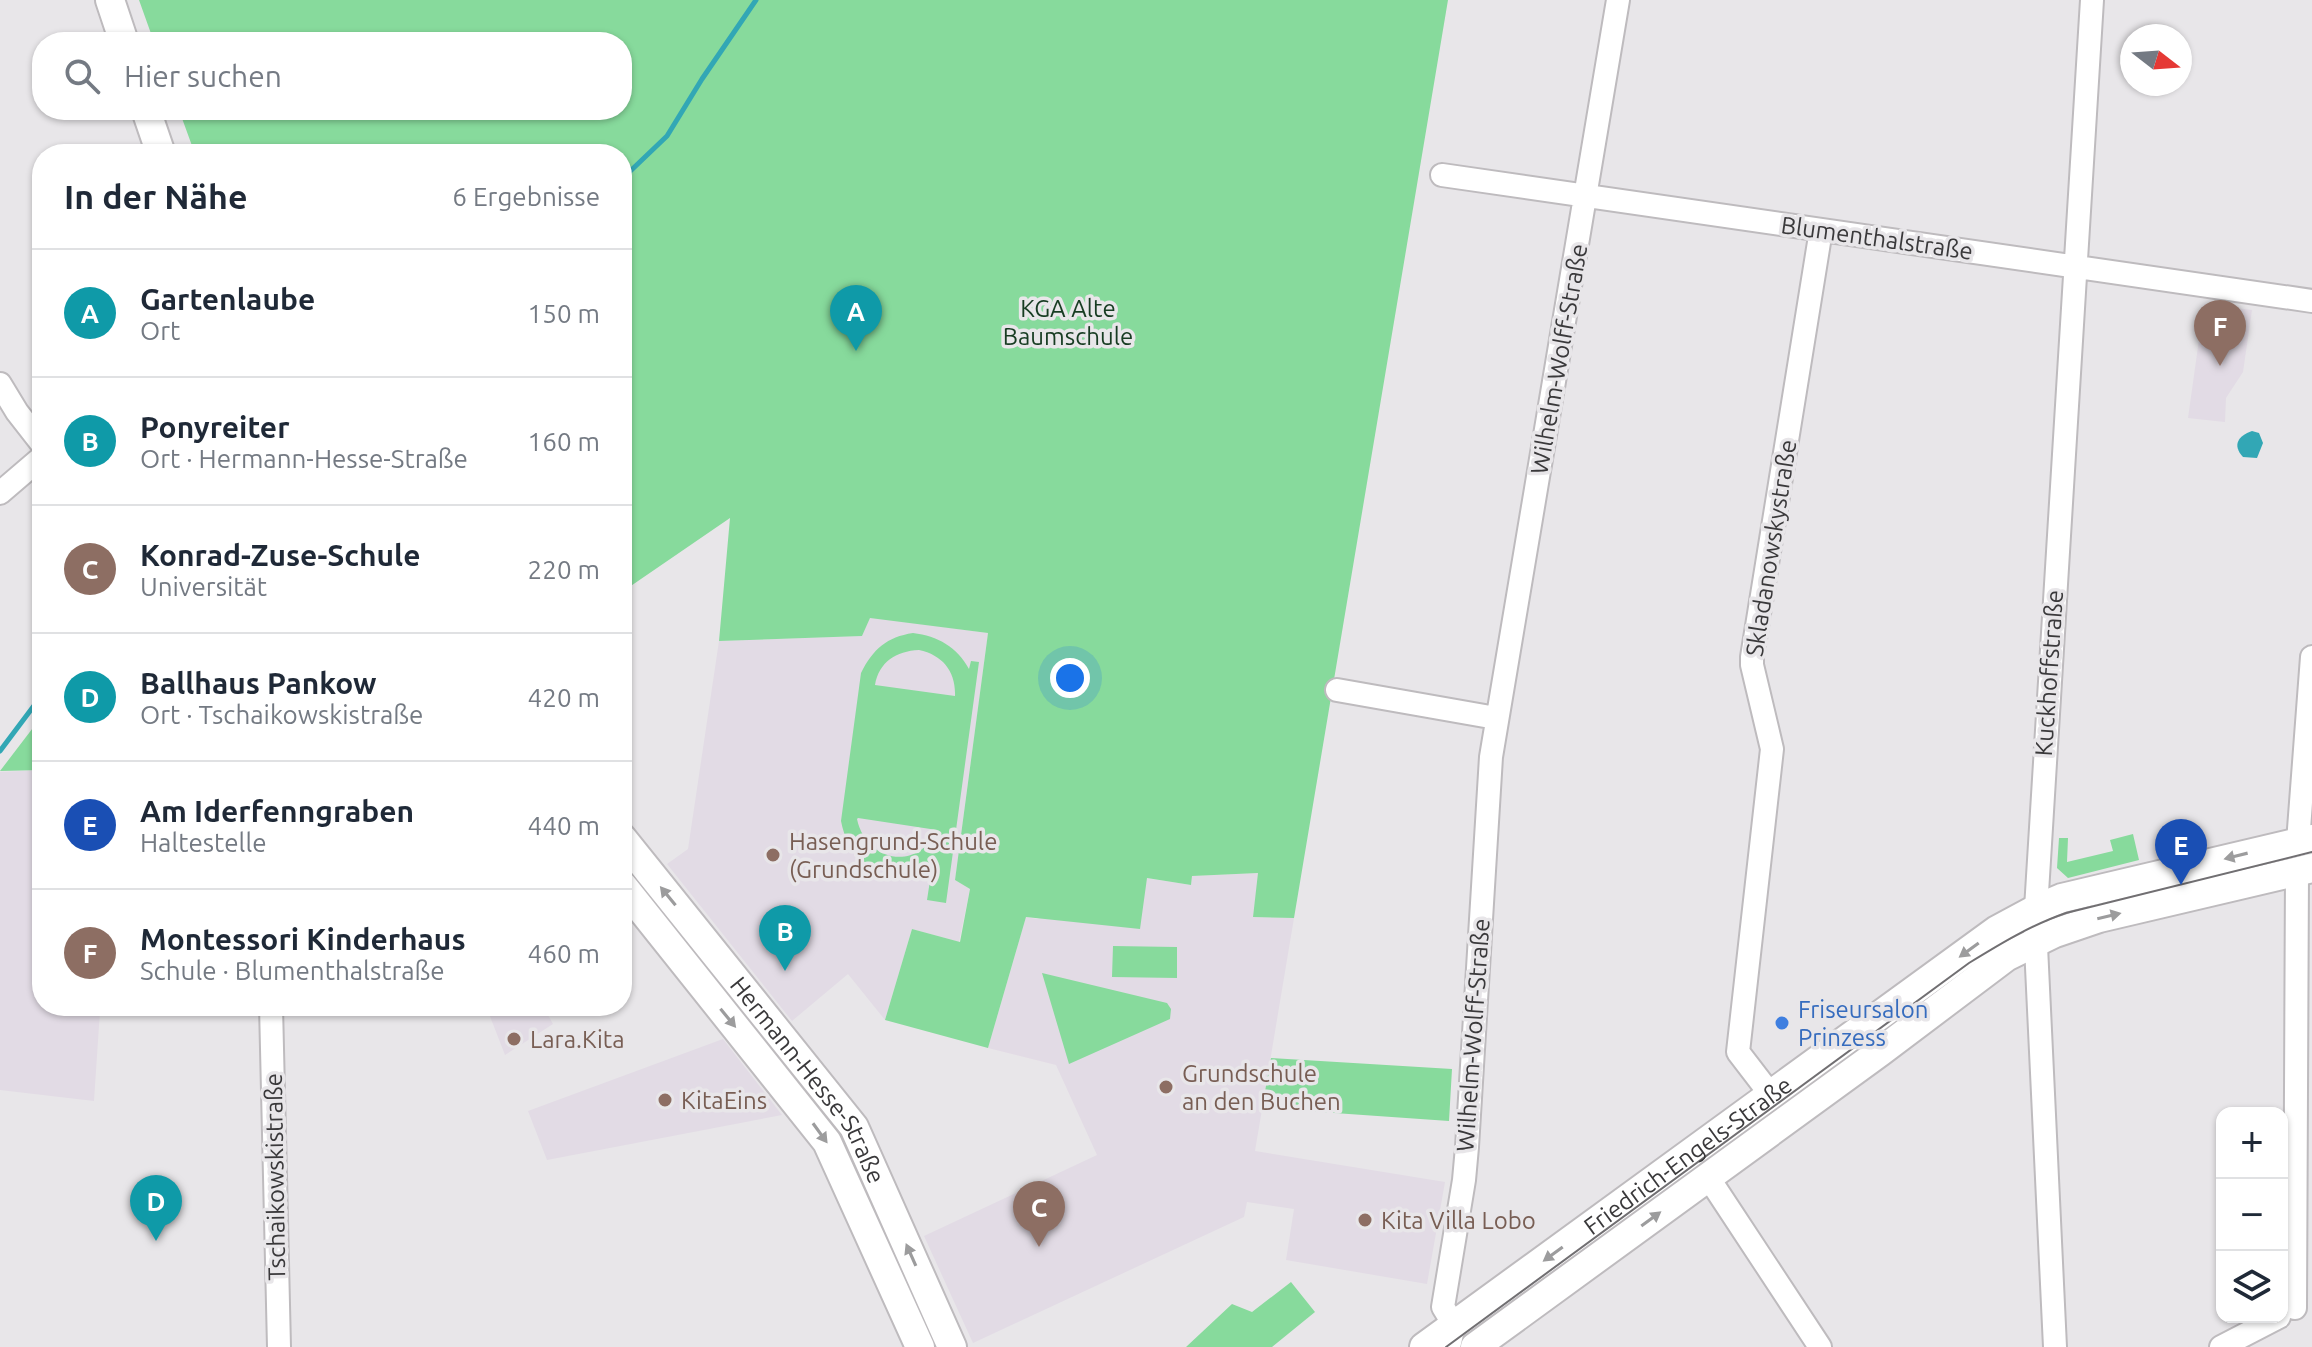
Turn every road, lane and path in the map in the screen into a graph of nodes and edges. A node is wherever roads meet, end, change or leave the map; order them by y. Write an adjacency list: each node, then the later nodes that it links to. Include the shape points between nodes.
1 (110, 0): 4 (main road)
2 (1618, 0): 8 (street, Wilhelm-Wolff-Straße)
3 (2092, 0): 10 (street, Kuckhoffstraße)
4 (121, 32)
5 (149, 120): 6 (main road)
6 (158, 144)
7 (1442, 175): 8 (street, Blumenthalstraße)
8 (1587, 196): 9 (street, Blumenthalstraße); 18 (street, Wilhelm-Wolff-Straße)
9 (1821, 230): 10 (street, Blumenthalstraße); 26 (street, Skladanowskystraße, via 1752,657 1772,749 1738,1052)
10 (2075, 267): 11 (street, Blumenthalstraße); 23 (street, Kuckhoffstraße)
11 (2312, 301)
12 (0, 384): 13 (street)
13 (32, 431)
14 (32, 466): 15 (street)
15 (0, 493)
16 (2312, 657): 19 (street)
17 (1337, 690): 18 (street)
18 (1496, 718): 29 (street, Wilhelm-Wolff-Straße, via 1467,1147 1443,1307)
19 (2305, 841): 23 (main road, Friedrich-Engels-Straße, one-way to 23, via 2089,891)
20 (632, 850): 32 (main road, Hermann-Hesse-Straße, one-way to 20, via 854,1127)
21 (2305, 870): 24 (main road, Friedrich-Engels-Straße, one-way to 21, via 2099,918); 28 (street)
22 (632, 898): 31 (main road, Hermann-Hesse-Straße, one-way to 31, via 827,1142)
23 (2036, 909): 24 (street, Kuckhoffstraße); 26 (main road, Friedrich-Engels-Straße, one-way to 26, via 1997,930)
24 (2035, 941): 27 (main road, Friedrich-Engels-Straße); 36 (street, Kuckhoffstraße)
25 (271, 1016): 30 (street, Tschaikowskistraße)
26 (1771, 1095): 29 (main road, Friedrich-Engels-Straße, one-way to 29)
27 (1708, 1177): 34 (main road, Friedrich-Engels-Straße, one-way to 27); 35 (street)
28 (2292, 1310): 37 (street)
29 (1452, 1336): 33 (main road, Friedrich-Engels-Straße)
30 (279, 1347)
31 (920, 1347)
32 (952, 1347)
33 (1424, 1347)
34 (1475, 1347)
35 (1820, 1347)
36 (2055, 1347)
37 (2221, 1347)

